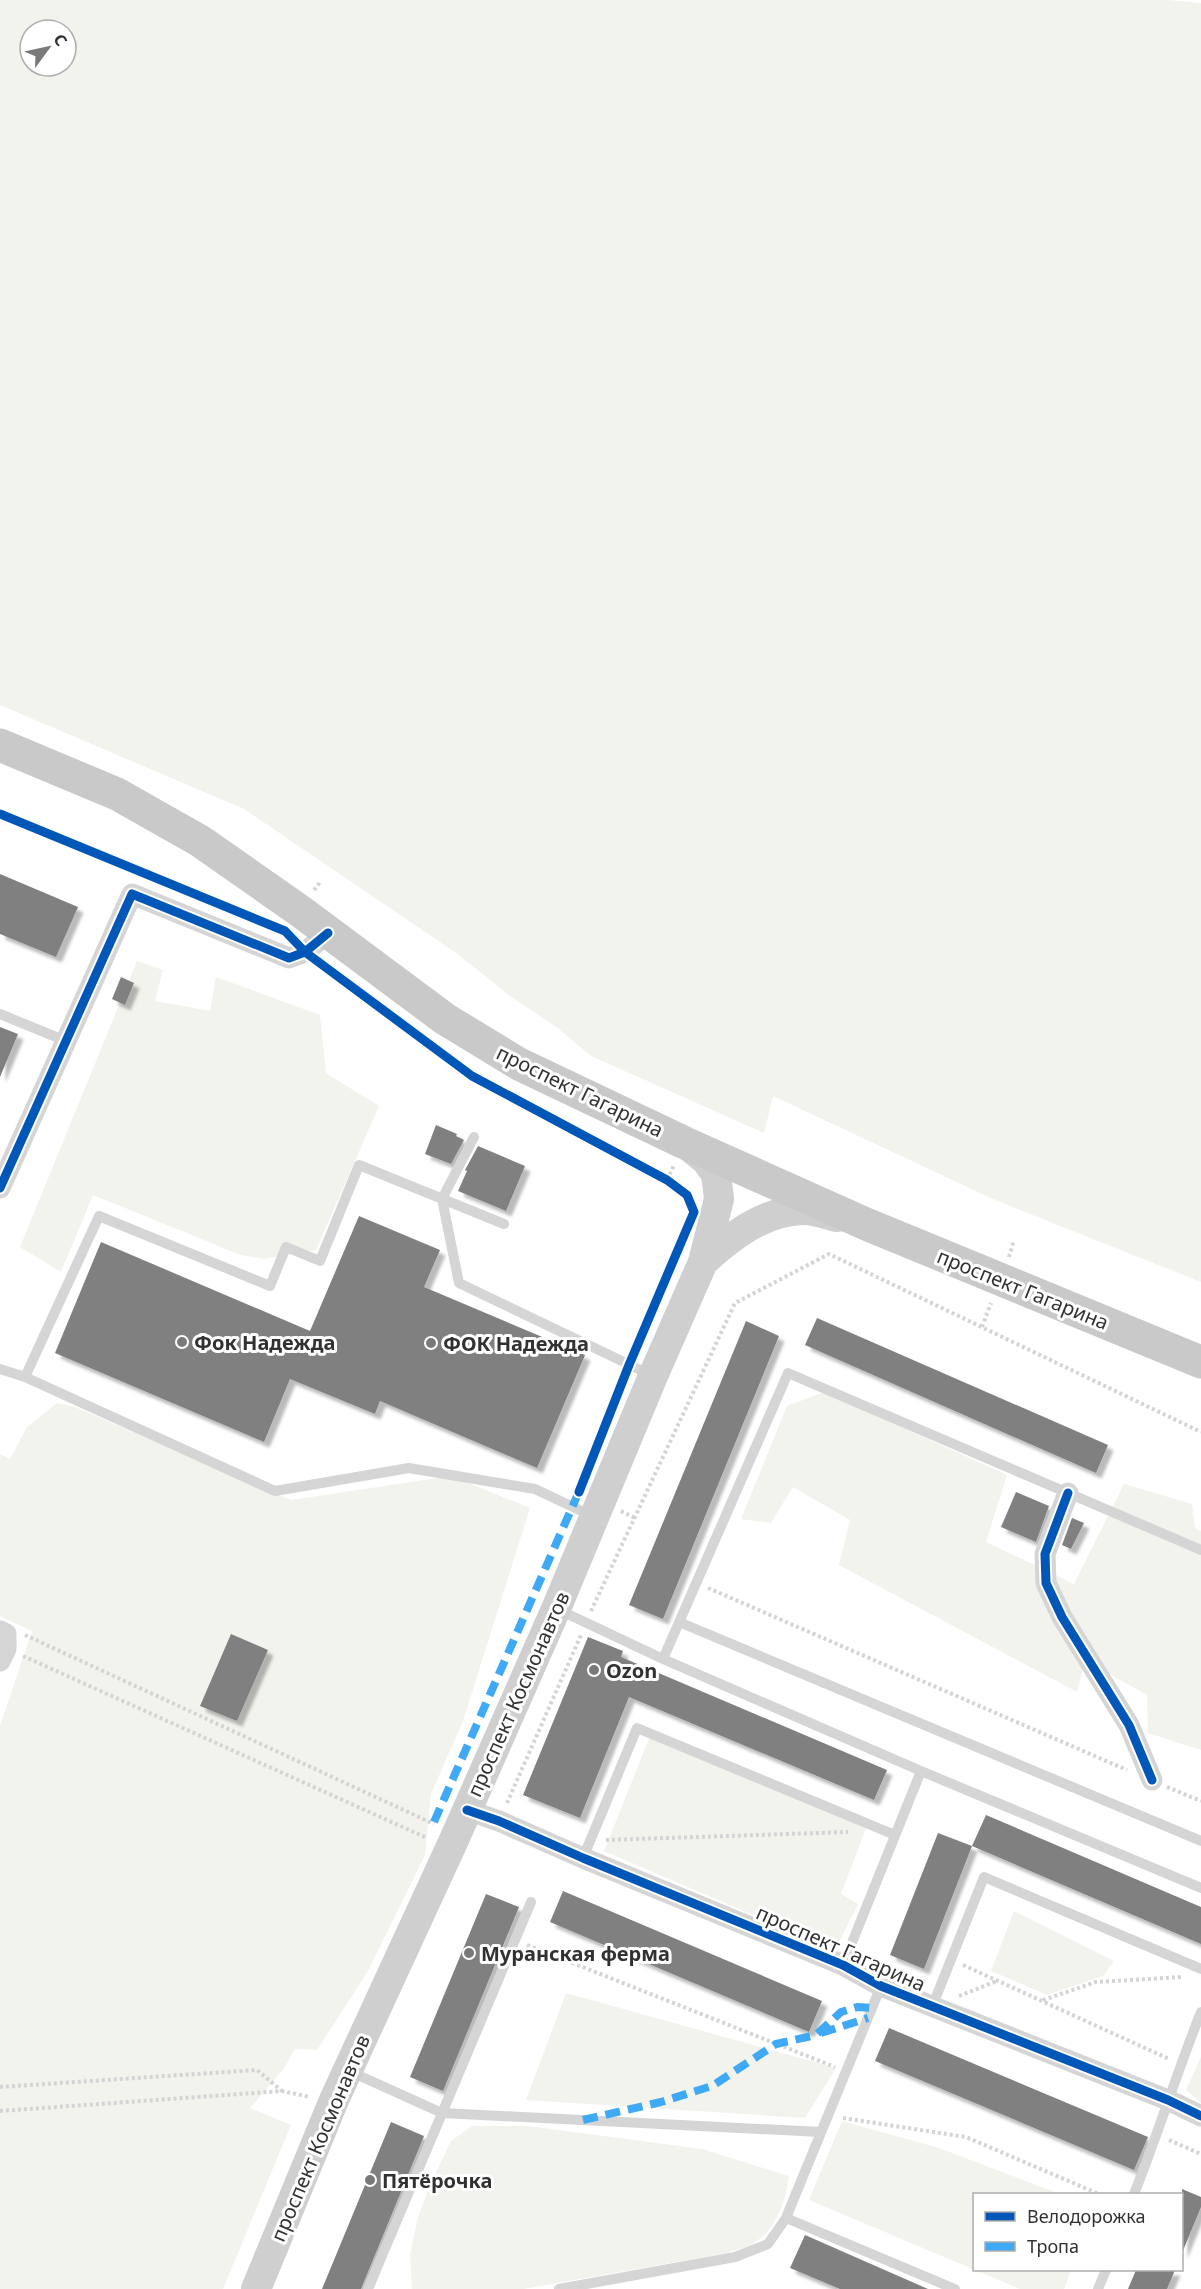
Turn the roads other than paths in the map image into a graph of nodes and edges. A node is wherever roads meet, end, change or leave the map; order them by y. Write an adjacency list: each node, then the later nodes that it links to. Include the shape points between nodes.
1 (0, 744): 2 (main road, проспект Гагарина, via 117,794 200,841)
2 (328, 933): 4 (street, via 305,952 289,958 132,894); 6 (main road, проспект Гагарина, via 445,1019 519,1064)
3 (0, 1014): 4 (lane)
4 (66, 1041): 7 (street)
5 (474, 1137): 8 (lane)
6 (685, 1143): 10 (main road, проспект Гагарина); 11 (main road, via 716,1174 719,1199)
7 (0, 1188)
8 (442, 1199): 9 (lane); 14 (lane, via 459,1283); 15 (lane, via 359,1165 320,1261 286,1247 270,1286 99,1216)
9 (504, 1224)
10 (866, 1224): 11 (main road, via 806,1210 774,1214 725,1242); 12 (main road, проспект Гагарина)
11 (703, 1262): 14 (main road, проспект Космонавтов)
12 (1201, 1362)
13 (0, 1370): 15 (lane)
14 (653, 1376): 17 (main road, проспект Космонавтов)
15 (25, 1377): 17 (lane, via 275,1491 409,1468 534,1489)
16 (1068, 1493): 18 (lane); 20 (lane, via 788,1373); 23 (street, via 1045,1554 1046,1583 1062,1617 1129,1725)
17 (595, 1517): 19 (main road, проспект Космонавтов)
18 (1201, 1550)
19 (556, 1609): 21 (lane); 24 (main road, проспект Космонавтов)
20 (679, 1622): 21 (lane); 26 (lane)
21 (663, 1659): 22 (lane)
22 (921, 1771): 25 (lane); 28 (lane)
23 (1152, 1780)
24 (467, 1810): 27 (street, проспект Гагарина); 35 (main road, проспект Космонавтов)
25 (890, 1833): 27 (lane, via 637,1728); 30 (lane)
26 (1201, 1841)
27 (587, 1849): 30 (street, проспект Гагарина)
28 (1201, 1888)
29 (531, 1902): 37 (lane)
30 (843, 1965): 32 (street, проспект Гагарина)
31 (1201, 1969): 33 (lane, via 984,1877)
32 (880, 1986): 33 (street, проспект Гагарина); 39 (lane)
33 (932, 2007): 36 (street, проспект Гагарина)
34 (1201, 2012): 36 (lane)
35 (348, 2071): 37 (lane); 43 (main road, проспект Космонавтов)
36 (1168, 2100): 38 (street, проспект Гагарина); 40 (lane)
37 (442, 2113): 39 (lane); 44 (lane)
38 (1201, 2116)
39 (821, 2132): 41 (lane)
40 (1134, 2193)
41 (786, 2218): 45 (lane, via 768,2244 735,2257); 46 (lane)
42 (1106, 2271): 47 (lane)
43 (256, 2289)
44 (368, 2289)
45 (559, 2289)
46 (955, 2289)
47 (1098, 2289)

